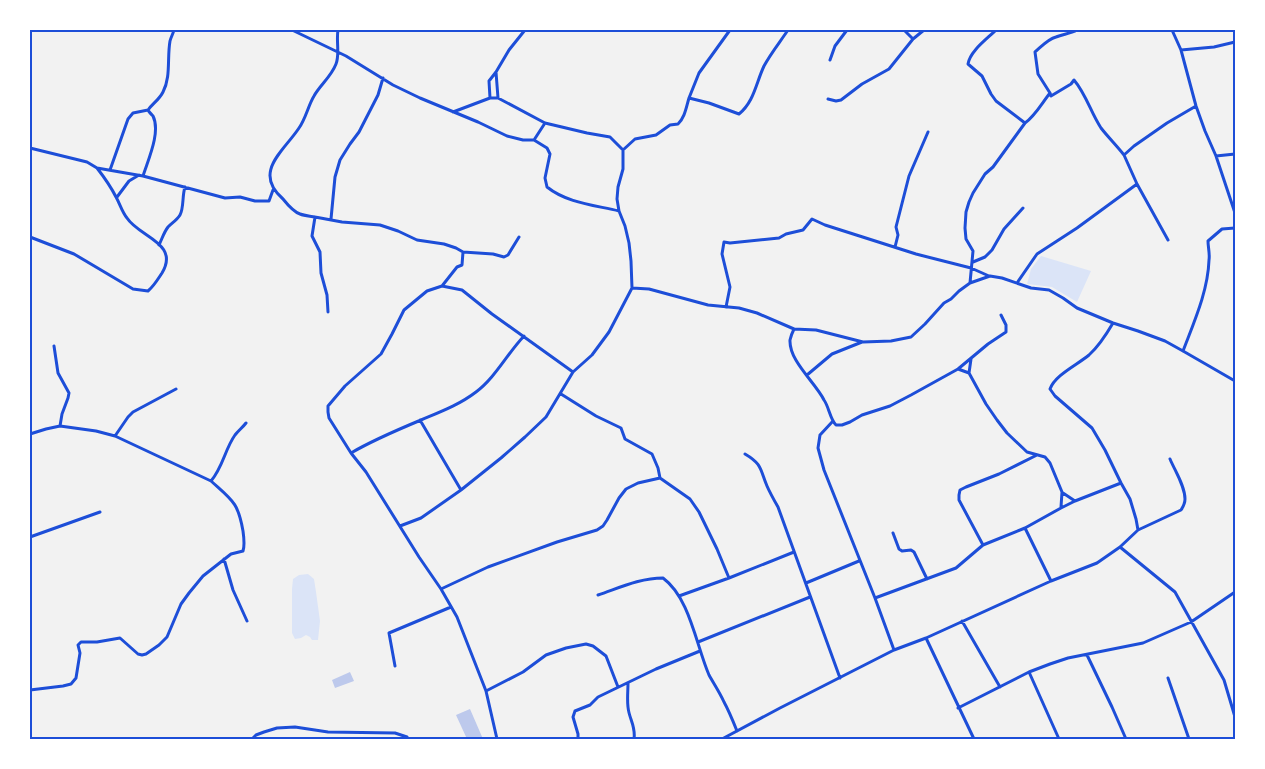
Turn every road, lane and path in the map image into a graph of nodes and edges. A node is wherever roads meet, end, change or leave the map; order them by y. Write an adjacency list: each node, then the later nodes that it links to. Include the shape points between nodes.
1 (174, 30): 26 (street, via 164,90)
2 (292, 30): 16 (street)
3 (338, 30): 16 (street)
4 (525, 30): 18 (street)
5 (730, 30): 23 (street, via 699,73)
6 (788, 30): 23 (street, via 764,67 749,105 739,114)
7 (847, 30): 17 (street, via 835,46)
8 (904, 30): 13 (street)
9 (924, 30): 13 (street)
10 (996, 30): 29 (street, via 968,64 982,76 996,101)
11 (1077, 30): 20 (street, via 1054,37 1035,52 1038,74)
12 (1172, 30): 15 (street)
13 (913, 39): 24 (street, via 889,69 841,100)
14 (1235, 42): 15 (street)
15 (1181, 50): 25 (street)
16 (338, 52): 19 (street); 42 (street, via 337,63 330,76 313,98 300,126 276,156 270,177)
17 (830, 60)
18 (496, 72): 21 (street, via 489,81); 22 (street)
19 (383, 78): 27 (street); 48 (street, via 359,132 340,160)
20 (1050, 93): 29 (street); 35 (street, via 1051,96 1074,80 1102,128)
21 (490, 98): 22 (street); 27 (street)
22 (498, 98): 28 (street)
23 (689, 98): 33 (street, via 678,124 670,125 656,135 635,139)
24 (828, 99)
25 (1196, 106): 35 (street); 36 (street)
26 (148, 110): 38 (street, via 133,113 128,119); 39 (street, via 153,117 155,133)
27 (453, 112): 31 (street, via 506,136)
28 (545, 123): 31 (street); 33 (street, via 610,137)
29 (1025, 123): 56 (street, via 985,174 969,202 964,228 973,251)
30 (928, 132): 54 (street, via 909,176 896,227)
31 (534, 140): 45 (street, via 547,148 550,154 545,178 547,187 572,201)
32 (30, 148): 37 (street, via 87,162)
33 (623, 150): 45 (street, via 617,199)
34 (1235, 154): 36 (street)
35 (1124, 155): 40 (street)
36 (1216, 156): 46 (street)
37 (98, 168): 38 (street); 43 (street)
38 (110, 170): 39 (street)
39 (141, 176): 41 (street); 43 (street, via 129,181)
40 (1137, 184): 52 (street); 60 (street, via 1037,254)
41 (185, 188): 42 (street, via 225,198 240,196 261,201 269,201); 53 (street, via 180,215 168,226)
42 (273, 190): 47 (street, via 299,214)
43 (117, 198): 53 (street, via 135,228)
44 (1023, 208): 56 (street, via 1004,229 992,250)
45 (619, 211): 62 (street, via 628,243)
46 (1235, 214)
47 (315, 217): 48 (street); 64 (street, via 312,236 320,252)
48 (331, 219): 55 (street, via 380,225 418,240 444,244)
49 (1235, 228): 71 (street, via 1222,229 1208,241 1206,281)
50 (30, 237): 53 (street, via 74,254 133,289 148,291 165,267 167,259)
51 (519, 237): 55 (street, via 504,257)
52 (1168, 240)
53 (160, 245)
54 (895, 247): 57 (street); 63 (street, via 812,219 803,230 779,238 724,242 722,254 730,287)
55 (463, 252): 61 (street, via 462,265)
56 (973, 262): 57 (street)
57 (971, 268): 58 (street); 59 (street)
58 (990, 276): 59 (street); 60 (street)
59 (970, 283): 69 (street, via 944,303 911,337 891,342)
60 (1017, 283): 66 (street, via 1049,290 1077,308)
61 (442, 286): 68 (street, via 462,290); 86 (street, via 427,291 404,310 380,354 328,406 329,418)
62 (632, 288): 63 (street); 74 (street, via 609,332 592,356)
63 (726, 307): 67 (street, via 757,313)
64 (328, 312)
65 (1001, 315): 72 (street, via 1006,332)
66 (1113, 323): 71 (street); 92 (street, via 1089,355 1070,368 1050,389 1092,428)
67 (794, 329): 69 (street, via 816,330); 76 (street, via 791,348)
68 (524, 336): 74 (street); 80 (street, via 476,392)
69 (863, 342): 76 (street, via 832,354)
70 (54, 346): 83 (street, via 58,373 69,393)
71 (1183, 350): 77 (street)
72 (971, 358): 73 (street); 75 (street)
73 (958, 369): 75 (street); 81 (street, via 890,406 842,425)
74 (573, 372): 79 (street)
75 (969, 373): 88 (street, via 1007,433 1027,452)
76 (807, 375): 81 (street)
77 (1235, 381)
78 (176, 389): 85 (street, via 133,412)
79 (561, 394): 90 (street, via 621,428 625,439 652,454); 93 (street, via 546,417)
80 (420, 420): 86 (street); 93 (street)
81 (833, 421): 107 (street, via 820,435 818,448)
82 (246, 423): 91 (street, via 235,434 219,471)
83 (60, 426): 84 (street); 85 (street)
84 (30, 434)
85 (115, 436): 91 (street)
86 (350, 453): 98 (street)
87 (745, 454): 105 (street, via 761,467)
88 (1037, 455): 94 (street, via 1050,463); 103 (street, via 960,490 959,500)
89 (1170, 459): 100 (street, via 1186,498 1184,505 1181,510)
90 (660, 478): 108 (street, via 690,499 699,512); 112 (street, via 626,489 603,526 597,530 488,567)
91 (211, 481): 106 (street, via 232,499 242,524 243,551)
92 (1121, 483): 95 (street); 100 (street, via 1130,499)
93 (461, 490): 98 (street, via 421,518)
94 (1062, 492): 95 (street); 96 (street)
95 (1075, 501): 96 (street)
96 (1061, 508): 99 (street)
97 (100, 512): 102 (street)
98 (400, 526): 112 (street)
99 (1025, 528): 103 (street); 110 (street)
100 (1138, 530): 104 (street)
101 (894, 533): 109 (street, via 899,549 914,552)
102 (30, 537)
103 (983, 545): 109 (street, via 956,568)
104 (1120, 547): 110 (street, via 1097,564); 121 (street, via 1175,592)
105 (794, 552): 108 (street); 111 (street)
106 (224, 559): 119 (street); 134 (street, via 188,593 167,637 146,654 138,654 120,638 81,642 78,644 80,653 76,678 71,684)
107 (860, 561): 111 (street); 117 (street)
108 (729, 578): 115 (street)
109 (927, 579): 117 (street)
110 (1051, 582): 120 (street)
111 (806, 583): 116 (street)
112 (441, 589): 118 (street)
113 (1235, 592): 121 (street)
114 (598, 596): 115 (street, via 622,586 663,578)
115 (680, 596): 123 (street)
116 (810, 597): 123 (street); 129 (street)
117 (875, 598): 124 (street)
118 (451, 608): 127 (street, via 389,633); 135 (street)
119 (247, 621)
120 (962, 621): 122 (street); 133 (street)
121 (1191, 622): 126 (street, via 1143,643); 137 (street, via 1224,680)
122 (926, 638): 124 (street); 136 (street)
123 (698, 642): 125 (street)
124 (894, 650): 129 (street)
125 (700, 652): 131 (street); 138 (street)
126 (1086, 654): 128 (street); 147 (street)
127 (395, 666)
128 (1029, 672): 133 (street); 146 (street)
129 (840, 678): 138 (street)
130 (1168, 678): 148 (street)
131 (628, 683): 132 (street); 143 (street)
132 (618, 687): 135 (street, via 606,656 586,644 546,656); 142 (street, via 576,711 572,717)
133 (1000, 687): 136 (street)
134 (30, 690)
135 (486, 692): 141 (street)
136 (958, 708): 145 (street)
137 (1235, 717)
138 (737, 731): 144 (street)
139 (407, 737): 140 (street, via 395,733 328,732 295,727 277,728)
140 (252, 739)
141 (497, 739)
142 (578, 739)
143 (634, 739)
144 (722, 739)
145 (974, 739)
146 (1059, 739)
147 (1126, 739)
148 (1189, 739)

